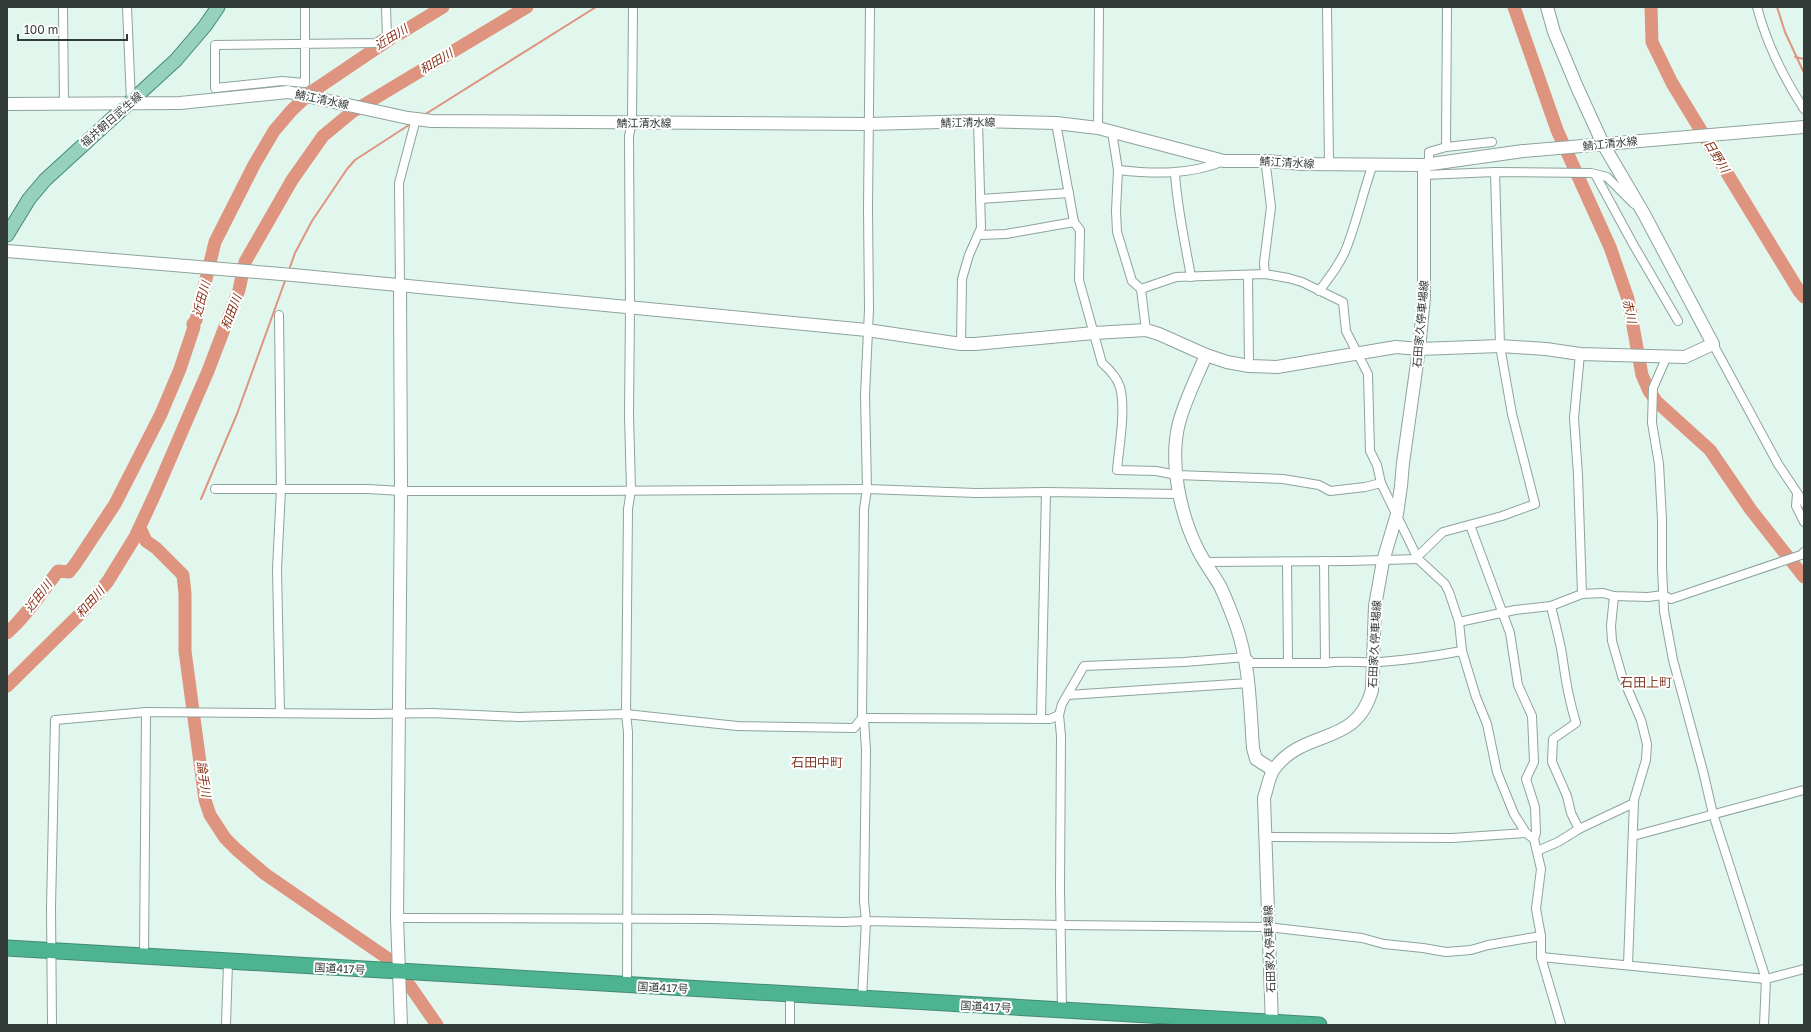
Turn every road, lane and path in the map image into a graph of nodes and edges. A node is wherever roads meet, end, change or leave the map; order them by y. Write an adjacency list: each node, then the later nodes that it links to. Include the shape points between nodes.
1 (63, 7): 16 (street)
2 (127, 7): 14 (street)
3 (218, 7): 14 (main road, 福井朝日武生線, via 180,56)
4 (304, 7): 13 (street)
5 (386, 7): 13 (street, via 386,36 376,43)
6 (633, 7): 20 (street)
7 (870, 7): 22 (street)
8 (1099, 7): 24 (street)
9 (1327, 7): 31 (street)
10 (1447, 7): 28 (street)
11 (1547, 7): 27 (street, via 1554,32 1577,87)
12 (1757, 7): 17 (street, via 1775,60)
13 (305, 44): 13 (street, via 216,45 215,88 282,81 305,83)
14 (130, 103): 16 (street, 鯖江清水線); 18 (street, 鯖江清水線, via 180,102 292,92); 42 (main road, 福井朝日武生線, via 45,180 29,199)
15 (7, 104): 16 (street, 鯖江清水線)
16 (64, 104)
17 (1804, 109)
18 (416, 119): 20 (street, 鯖江清水線, via 432,122); 48 (street, via 399,183)
19 (978, 121): 21 (street, 鯖江清水線); 22 (street, 鯖江清水線); 39 (street)
20 (632, 122): 22 (street, 鯖江清水線); 51 (street, via 629,136)
21 (1056, 123): 24 (street, 鯖江清水線); 38 (street)
22 (868, 124): 54 (street)
23 (1804, 127): 27 (street, 鯖江清水線)
24 (1098, 128): 25 (street, 鯖江清水線)
25 (1112, 132): 29 (street, 鯖江清水線); 34 (street)
26 (1492, 142): 28 (street)
27 (1609, 143): 33 (street, 鯖江清水線, via 1523,151); 40 (street)
28 (1446, 147): 33 (street, via 1429,152)
29 (1224, 161): 30 (street, 鯖江清水線); 36 (street, via 1205,169)
30 (1268, 161): 31 (street, 鯖江清水線); 45 (street, via 1266,166 1271,207)
31 (1329, 164): 32 (street, 鯖江清水線)
32 (1373, 164): 33 (street, 鯖江清水線); 50 (street, via 1346,250)
33 (1426, 168): 35 (street); 60 (street, 石田家久停車場線, via 1424,297)
34 (1118, 170): 36 (street); 49 (street, via 1117,232 1132,281)
35 (1495, 172): 37 (street); 59 (street)
36 (1175, 173): 47 (street)
37 (1596, 174): 40 (street, via 1607,177); 53 (street)
38 (1069, 193): 39 (street); 41 (street)
39 (980, 199): 43 (street)
40 (1644, 214): 58 (street)
41 (1074, 222): 43 (street, via 1006,234); 56 (street, via 1080,230 1079,280)
42 (7, 235)
43 (979, 235): 57 (street, via 969,255 962,279)
44 (7, 251): 48 (street)
45 (1265, 274): 46 (street); 50 (street, via 1288,278)
46 (1248, 276): 47 (street); 65 (street)
47 (1191, 277): 49 (street, via 1176,277)
48 (400, 286): 51 (street); 72 (street)
49 (1140, 290): 55 (street)
50 (1320, 291): 61 (street, via 1343,302 1346,331)
51 (630, 307): 54 (street); 71 (street)
52 (279, 314): 69 (street)
53 (1678, 321)
54 (867, 330): 57 (street); 70 (street)
55 (1146, 330): 56 (street); 63 (street)
56 (1094, 333): 57 (street); 66 (street, via 1102,363 1110,369 1120,387 1122,412 1117,470 1156,471)
57 (962, 344)
58 (1713, 344): 64 (street, via 1685,357); 75 (street)
59 (1500, 346): 60 (street); 62 (street); 79 (street, via 1512,414 1535,504)
60 (1419, 349): 61 (street, via 1396,347); 77 (street, 石田家久停車場線)
61 (1359, 354): 65 (street, via 1277,367); 67 (street, via 1368,374 1370,451 1377,465)
62 (1580, 354): 64 (street); 86 (street, via 1574,418)
63 (1206, 355): 65 (street); 66 (street, via 1179,422 1176,439)
64 (1666, 356): 87 (street, via 1653,388 1652,416 1659,464)
65 (1249, 366)
66 (1177, 475): 67 (street, via 1284,480 1319,485 1330,491 1358,488); 74 (street)
67 (1380, 482): 77 (street)
68 (215, 489): 69 (street)
69 (281, 489): 72 (street, via 368,488); 100 (street, via 277,569)
70 (867, 489): 71 (street); 73 (street, via 969,493); 104 (street, via 864,509)
71 (631, 490): 72 (street); 102 (street, via 628,509)
72 (401, 491): 101 (street)
73 (1046, 492): 74 (street); 105 (street)
74 (1179, 494): 84 (street, via 1188,530)
75 (1797, 494): 76 (street); 78 (street, via 1796,506)
76 (1804, 503)
77 (1397, 514): 81 (street); 83 (street, 石田家久停車場線)
78 (1804, 522)
79 (1470, 525): 81 (street, via 1443,532); 90 (street)
80 (1804, 552): 87 (street, via 1671,599)
81 (1417, 558): 83 (street); 91 (street, via 1445,584)
82 (1324, 561): 83 (street); 85 (street); 96 (street)
83 (1383, 561): 94 (street, 石田家久停車場線, via 1375,606)
84 (1205, 562): 85 (street); 93 (street, via 1221,588)
85 (1287, 562): 95 (street)
86 (1582, 594): 88 (street, via 1603,593); 89 (street)
87 (1663, 595): 88 (street); 109 (street, via 1673,660)
88 (1614, 596): 108 (street, via 1612,641 1622,676 1641,720 1646,744 1646,760)
89 (1551, 606): 90 (street); 110 (street, via 1563,661 1563,673 1576,723 1553,739 1552,762)
90 (1502, 613): 91 (street); 114 (street, via 1510,633 1518,685 1532,716 1534,762 1526,779 1535,807)
91 (1460, 622): 92 (street)
92 (1462, 651): 94 (street, via 1402,661); 111 (street, via 1487,724 1497,772 1514,814)
93 (1246, 657): 95 (street, via 1252,663); 97 (street); 98 (street, via 1084,666)
94 (1374, 662): 96 (street); 106 (street, 石田家久停車場線, via 1371,696 1354,722 1337,733 1290,752)
95 (1288, 663): 96 (street)
96 (1325, 663)
97 (1249, 683): 98 (street); 106 (street, via 1252,748 1256,758)
98 (1068, 695): 103 (street)
99 (146, 712): 100 (street); 123 (street, via 55,720); 124 (street)
100 (280, 713): 101 (street)
101 (398, 714): 102 (street, via 518,717); 116 (street)
102 (626, 714): 104 (street, via 737,726 854,728); 117 (street)
103 (1059, 715): 105 (street, via 1050,719); 119 (street)
104 (863, 718): 105 (street); 118 (street, via 866,750)
105 (1041, 718)
106 (1273, 770): 113 (street, 石田家久停車場線, via 1264,798)
107 (1804, 790): 109 (street)
108 (1634, 803): 110 (street); 112 (street)
109 (1713, 814): 112 (street); 130 (street)
110 (1579, 829): 115 (street)
111 (1526, 833): 113 (street, via 1452,838); 114 (street)
112 (1634, 836): 127 (street)
113 (1266, 837): 120 (street, 石田家久停車場線)
114 (1534, 839): 115 (street)
115 (1537, 851): 121 (street, via 1540,869 1536,909)
116 (397, 918): 117 (street); 129 (street)
117 (626, 920): 118 (street); 131 (street)
118 (866, 921): 119 (street); 133 (street)
119 (1060, 925): 120 (street); 134 (street)
120 (1268, 927): 121 (street, via 1362,938 1384,944 1446,952 1470,950); 135 (street, 石田家久停車場線)
121 (1541, 936): 125 (street)
122 (7, 948): 123 (highway, 国道417号)
123 (52, 950): 124 (highway, 国道417号); 136 (street)
124 (144, 957): 126 (highway, 国道417号)
125 (1542, 957): 127 (street); 141 (street)
126 (228, 962): 129 (highway, 国道417号); 137 (street)
127 (1628, 965): 130 (street)
128 (1804, 968): 130 (street)
129 (400, 972): 131 (highway, 国道417号); 138 (street)
130 (1766, 980): 142 (street)
131 (627, 985): 132 (highway, 国道417号)
132 (790, 994): 133 (highway, 国道417号); 139 (street)
133 (862, 999): 134 (highway, 国道417号)
134 (1062, 1011): 135 (highway, 国道417号)
135 (1272, 1024): 140 (highway, 国道417号)
136 (52, 1025)
137 (226, 1025)
138 (401, 1025)
139 (790, 1025)
140 (1319, 1025)
141 (1561, 1025)
142 (1764, 1025)

